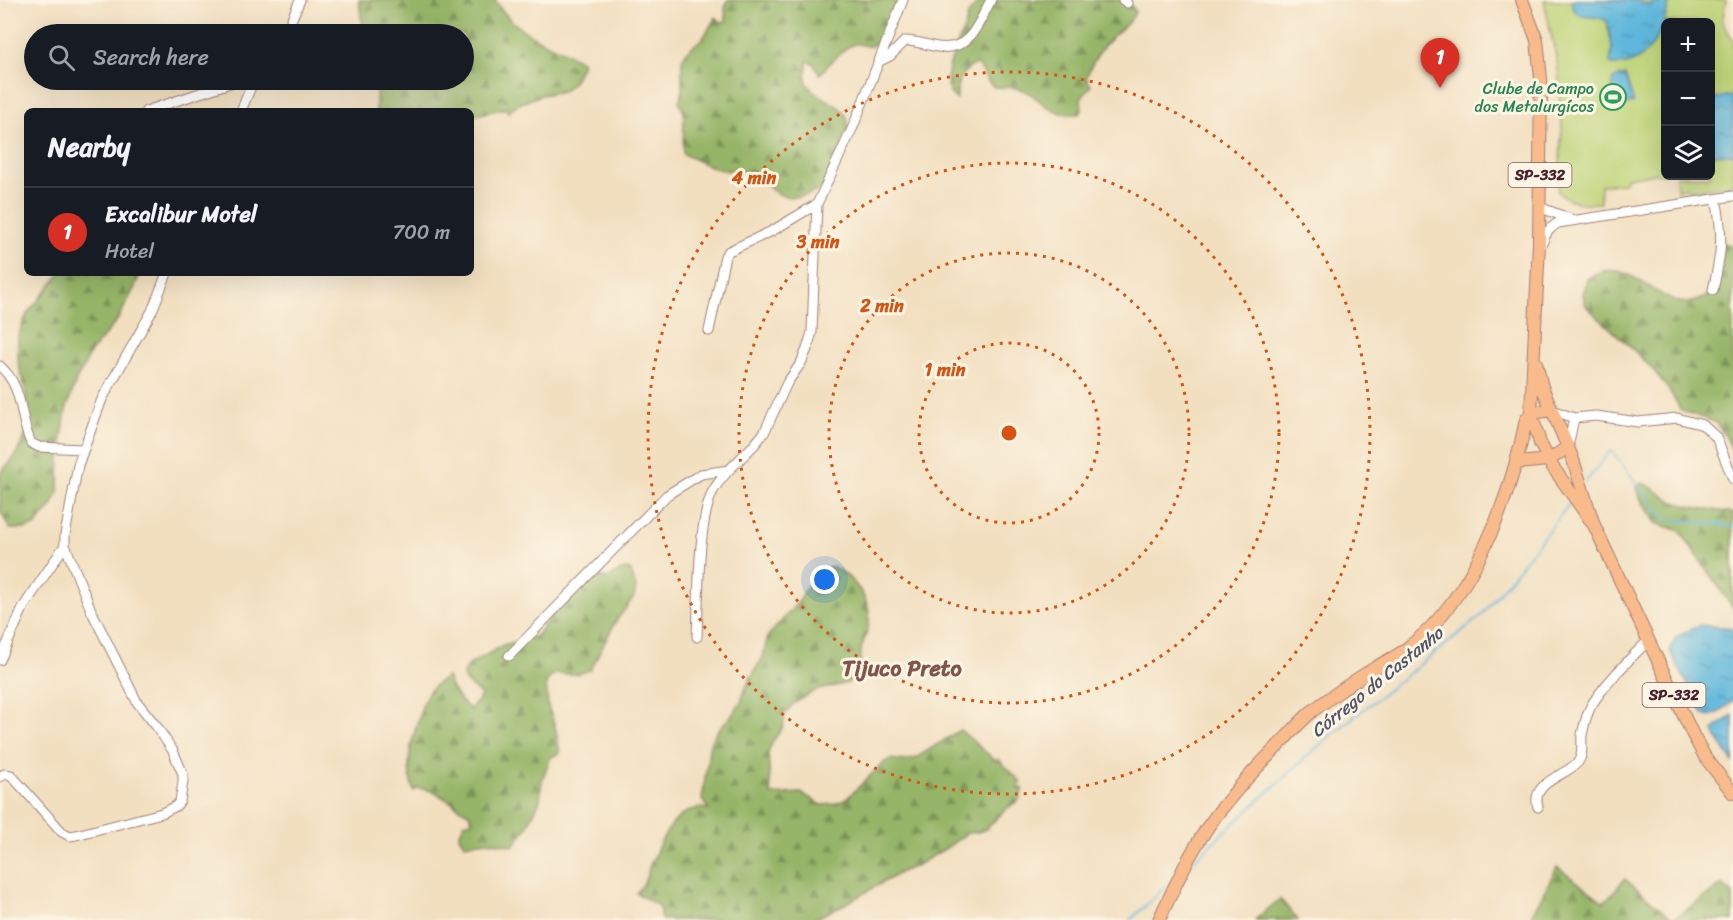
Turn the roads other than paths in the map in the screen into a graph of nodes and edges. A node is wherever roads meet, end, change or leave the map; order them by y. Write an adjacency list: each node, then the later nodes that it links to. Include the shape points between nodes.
1 (300, 0): 5 (street)
2 (903, 0): 6 (street)
3 (991, 0): 6 (street, via 963,44 941,47 905,41)
4 (1522, 0): 14 (main road, SP-332, via 1537,40 1541,80)
5 (289, 24)
6 (878, 62): 13 (street)
7 (209, 90): 9 (street)
8 (250, 90): 10 (street)
9 (155, 108)
10 (242, 108)
11 (1733, 196): 12 (street)
12 (1716, 199): 15 (street); 18 (street, via 1722,227)
13 (817, 204): 19 (street, via 729,251); 29 (street, via 812,332 807,349 764,432)
14 (1539, 207): 15 (street); 16 (main road, SP-332)
15 (1575, 221): 16 (street, via 1558,223 1545,234)
16 (1538, 266): 20 (main road, SP-332)
17 (166, 276): 26 (street, via 152,311 102,399)
18 (1713, 290)
19 (709, 331)
20 (1534, 353): 22 (main road, SP-332); 23 (main road, SP-332)
21 (0, 366): 26 (street, via 17,388 31,443 39,447)
22 (1552, 410): 23 (main road); 24 (street); 25 (main road, SP-332)
23 (1531, 412): 27 (main road, SP-332); 28 (main road)
24 (1574, 418): 25 (street); 30 (street, via 1596,416 1638,422 1677,418 1703,425 1716,437)
25 (1568, 447): 27 (main road); 31 (main road, SP-332)
26 (83, 449): 32 (street)
27 (1549, 460): 28 (main road); 31 (main road, SP-332)
28 (1516, 464): 40 (main road, via 1491,536 1444,612 1406,650 1310,713 1261,764 1225,803 1184,868)
29 (729, 470): 33 (street, via 713,490 707,507); 35 (street, via 701,474 667,495)
30 (1733, 479)
31 (1594, 525): 34 (main road, SP-332)
32 (65, 545): 36 (street, via 24,606); 37 (street, via 91,610 137,702 180,766 182,792 176,806 162,813 70,836 11,775)
33 (697, 637)
34 (1648, 641): 38 (main road, SP-332, via 1704,757); 39 (street, via 1591,706 1579,761 1539,791)
35 (510, 656)
36 (0, 660)
37 (0, 777)
38 (1733, 793)
39 (1538, 807)
40 (1159, 920)

